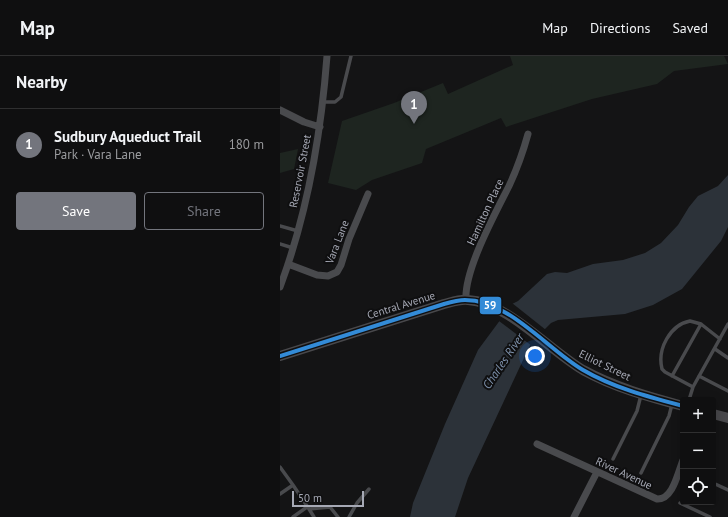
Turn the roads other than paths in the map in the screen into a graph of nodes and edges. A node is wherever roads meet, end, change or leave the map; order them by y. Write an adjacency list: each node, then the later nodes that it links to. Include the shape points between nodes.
1 (327, 56): 3 (street, Reservoir Street)
2 (351, 56): 3 (lane, via 341,96 335,102)
3 (323, 102): 5 (street, Reservoir Street)
4 (280, 110): 5 (street)
5 (320, 127): 9 (street, Reservoir Street, via 312,176)
6 (528, 134): 15 (street, Hamilton Place, via 519,163 474,263 466,286)
7 (368, 194): 12 (street, Vara Lane, via 337,272 328,276 317,275)
8 (280, 226): 9 (lane)
9 (298, 231): 11 (street, Reservoir Street)
10 (280, 244): 11 (lane)
11 (293, 248): 12 (street, Reservoir Street)
12 (288, 264): 13 (street, Reservoir Street)
13 (282, 276): 14 (street, Reservoir Street)
14 (280, 286)
15 (466, 300): 18 (main road, Central Avenue, via 486,304 504,312); 21 (main road, Central Avenue, via 444,304)
16 (701, 324): 19 (lane); 23 (lane); 23 (lane, via 687,321 667,338 661,351 661,367)
17 (728, 324): 19 (lane)
18 (525, 328): 27 (main road, Elliot Street, via 584,370)
19 (720, 339): 20 (lane)
20 (714, 348): 22 (lane); 24 (lane)
21 (280, 356)
22 (728, 358)
23 (672, 376): 25 (lane)
24 (700, 376): 25 (lane); 26 (lane)
25 (693, 387): 28 (lane)
26 (728, 391)
27 (641, 394): 29 (main road, Elliot Street); 34 (lane, via 637,411)
28 (690, 397)
29 (673, 403): 30 (main road, Elliot Street); 38 (lane)
30 (680, 405)
31 (716, 415): 32 (main road)
32 (728, 418)
33 (537, 444): 37 (street, River Avenue)
34 (613, 459)
35 (280, 467): 40 (lane)
36 (682, 469): 37 (street, River Avenue, via 669,494 661,499 653,498)
37 (597, 472): 50 (street)
38 (641, 473)
39 (716, 484): 42 (lane)
40 (293, 485): 43 (lane); 45 (lane)
41 (370, 489): 49 (lane)
42 (728, 490)
43 (280, 494)
44 (684, 505): 51 (lane)
45 (308, 508): 46 (lane); 47 (lane); 48 (lane, via 330,507)
46 (293, 517)
47 (314, 517)
48 (338, 517)
49 (349, 517)
50 (574, 517)
51 (710, 517)

